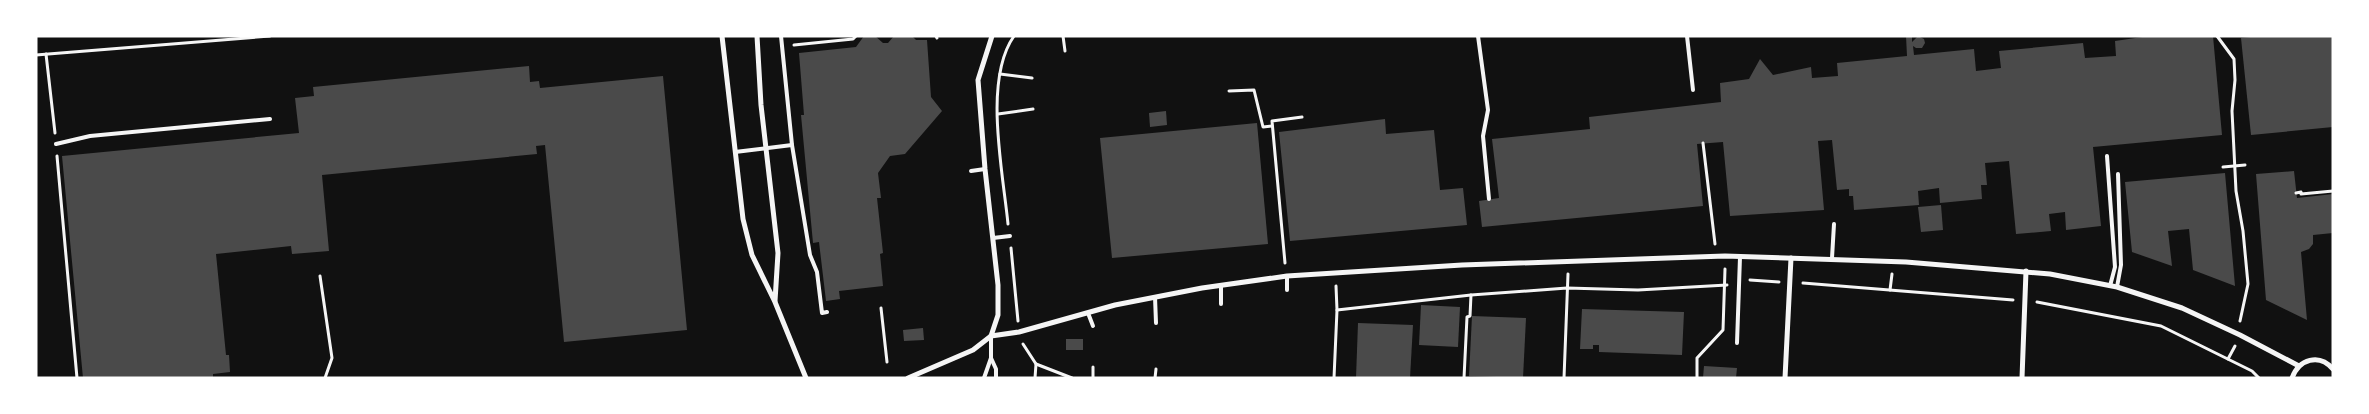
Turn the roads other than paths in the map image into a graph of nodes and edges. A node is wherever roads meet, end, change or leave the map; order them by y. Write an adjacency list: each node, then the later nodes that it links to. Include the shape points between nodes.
1 (722, 36): 12 (street)
2 (756, 36): 11 (street)
3 (781, 36): 10 (lane)
4 (992, 36): 14 (street, via 978,80)
5 (1478, 36): 17 (lane, via 1488,110 1482,136)
6 (1687, 36): 7 (lane)
7 (1693, 90)
8 (270, 120): 9 (lane, via 90,136)
9 (56, 144)
10 (792, 145): 11 (lane); 33 (lane, via 822,313)
11 (765, 148): 12 (lane); 31 (street, via 778,253)
12 (735, 152): 31 (street, via 743,219 752,256)
13 (2107, 156): 27 (lane, via 2115,267)
14 (985, 169): 15 (lane); 20 (street)
15 (971, 171)
16 (2118, 174): 28 (lane, via 2121,265)
17 (1489, 199)
18 (1834, 224): 23 (lane)
19 (1010, 236): 20 (lane)
20 (993, 238): 37 (street, via 998,315)
21 (1740, 257): 22 (street); 25 (street, via 1568,261); 38 (lane)
22 (1791, 258): 23 (street); 46 (street)
23 (1832, 258): 24 (street)
24 (2026, 271): 27 (street); 47 (street)
25 (1287, 276): 26 (street); 29 (lane)
26 (1221, 285): 30 (street); 32 (lane)
27 (2110, 286): 28 (street)
28 (2117, 287): 41 (street, via 2182,308)
29 (1287, 290)
30 (1155, 297): 34 (street); 35 (lane)
31 (775, 302): 42 (street)
32 (1221, 304)
33 (827, 312)
34 (1088, 313): 36 (lane); 37 (street, via 1019,332)
35 (1156, 323)
36 (1093, 326)
37 (991, 336): 39 (lane); 43 (street, via 973,350)
38 (1737, 343)
39 (991, 358): 44 (lane); 45 (lane)
40 (2332, 365): 41 (street, via 2311,360)
41 (2299, 366): 48 (street)
42 (806, 378)
43 (908, 378)
44 (984, 378)
45 (996, 378)
46 (1785, 378)
47 (2022, 378)
48 (2292, 378)

